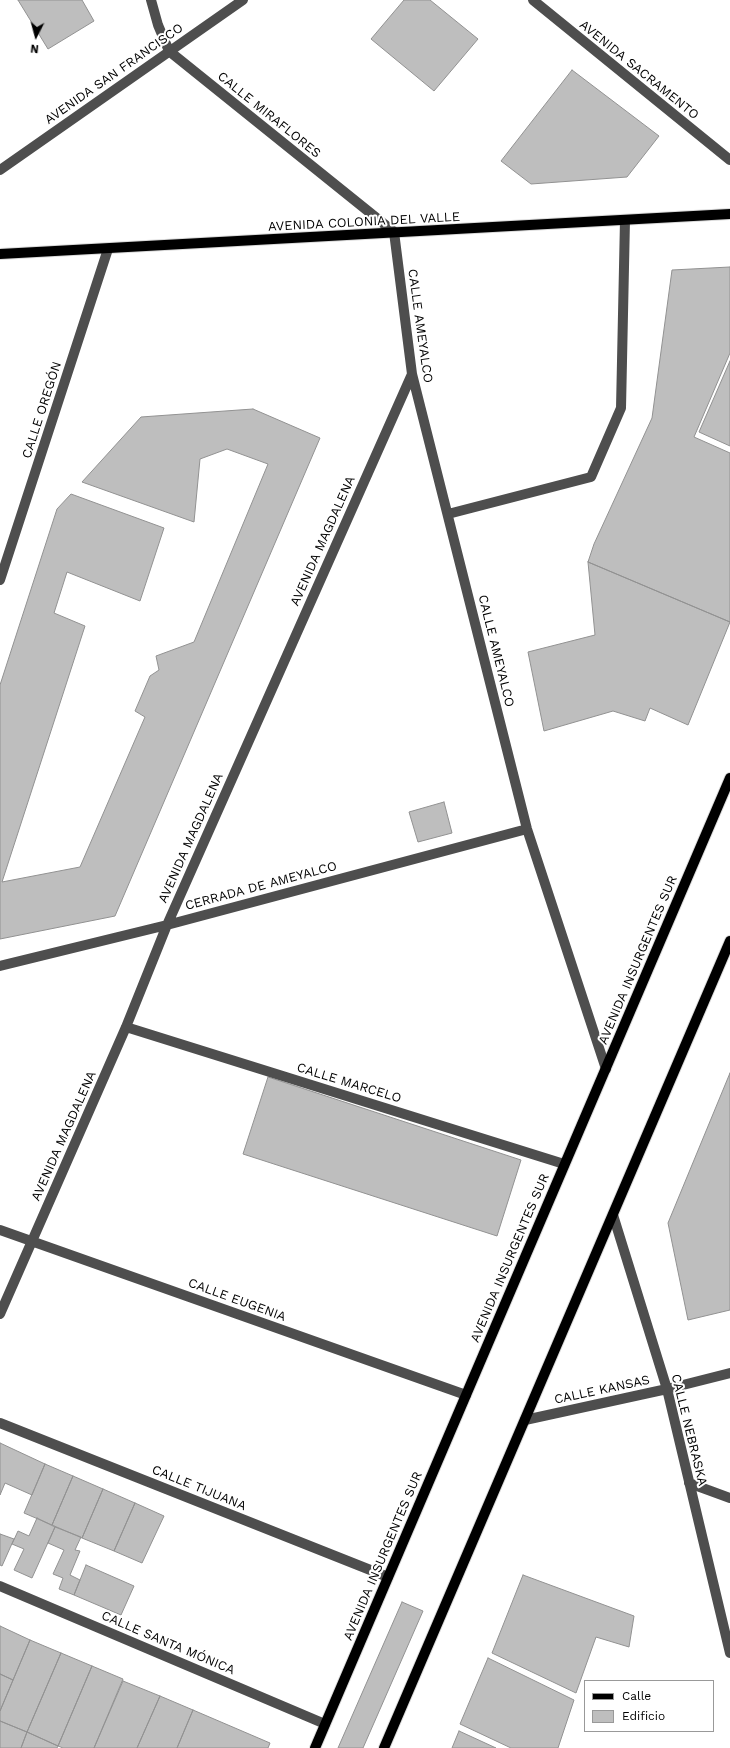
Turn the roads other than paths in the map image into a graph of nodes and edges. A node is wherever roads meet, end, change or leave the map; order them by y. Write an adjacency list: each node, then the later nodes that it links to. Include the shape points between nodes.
1 (150, 0): 4 (street, CALLE MIRAFLORES)
2 (243, 0): 4 (street, AVENIDA SAN FRANCISCO)
3 (533, 0): 5 (street, AVENIDA SACRAMENTO)
4 (169, 51): 6 (street, AVENIDA SAN FRANCISCO); 9 (street, CALLE MIRAFLORES)
5 (730, 160)
6 (0, 170)
7 (730, 214): 8 (main road, AVENIDA COLONIA DEL VALLE)
8 (625, 220): 9 (main road, AVENIDA COLONIA DEL VALLE); 13 (street, via 621,408 591,477)
9 (394, 232): 10 (main road, AVENIDA COLONIA DEL VALLE); 12 (street, CALLE AMEYALCO)
10 (108, 249): 11 (main road, AVENIDA COLONIA DEL VALLE); 14 (street, CALLE OREGÓN)
11 (0, 254)
12 (412, 374): 13 (street, CALLE AMEYALCO); 17 (street, AVENIDA MAGDALENA)
13 (448, 514): 16 (street, CALLE AMEYALCO)
14 (0, 580)
15 (730, 778): 21 (main road, AVENIDA INSURGENTES SUR)
16 (527, 829): 17 (street, CERRADA DE AMEYALCO); 21 (street, CALLE AMEYALCO)
17 (167, 925): 19 (street, CERRADA DE AMEYALCO); 20 (street, AVENIDA MAGDALENA)
18 (730, 941): 23 (main road)
19 (0, 966)
20 (126, 1027): 22 (street, CALLE MARCELO); 25 (street, AVENIDA MAGDALENA)
21 (606, 1069): 22 (main road, AVENIDA INSURGENTES SUR)
22 (564, 1164): 29 (main road, AVENIDA INSURGENTES SUR)
23 (613, 1215): 28 (street, CALLE NEBRASKA); 30 (main road)
24 (0, 1230): 25 (street, CALLE EUGENIA)
25 (32, 1241): 26 (street, AVENIDA MAGDALENA); 29 (street, CALLE EUGENIA)
26 (0, 1314)
27 (730, 1373): 28 (street, CALLE KANSAS)
28 (666, 1389): 30 (street, CALLE KANSAS); 32 (street, CALLE NEBRASKA)
29 (466, 1395): 34 (main road, AVENIDA INSURGENTES SUR)
30 (525, 1420): 39 (main road)
31 (0, 1423): 34 (street, CALLE TIJUANA)
32 (689, 1483): 33 (street); 36 (street, CALLE NEBRASKA)
33 (730, 1498)
34 (388, 1577): 37 (main road, AVENIDA INSURGENTES SUR)
35 (0, 1586): 37 (street, CALLE SANTA MÓNICA)
36 (730, 1653)
37 (325, 1724): 38 (main road, AVENIDA INSURGENTES SUR)
38 (315, 1748)
39 (384, 1748)

